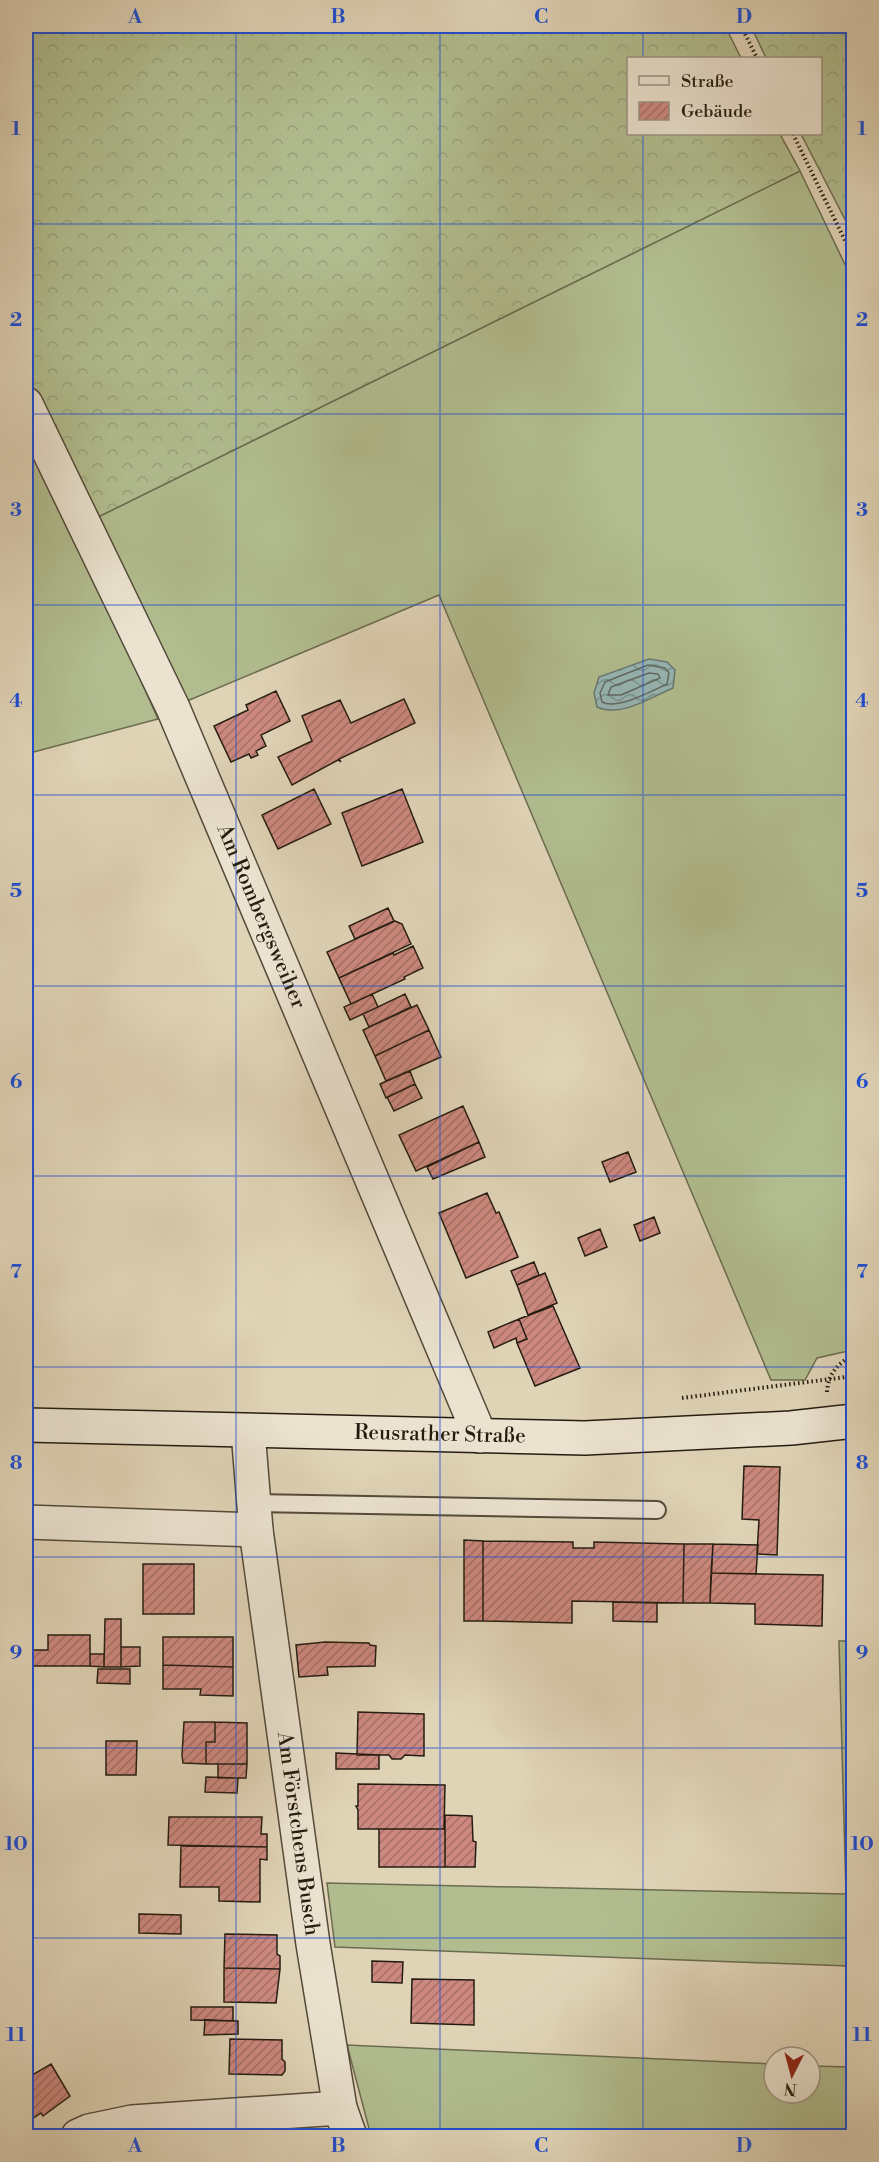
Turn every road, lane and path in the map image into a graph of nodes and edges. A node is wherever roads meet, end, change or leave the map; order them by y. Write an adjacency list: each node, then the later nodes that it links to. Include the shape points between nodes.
1 (741, 26): 2 (path)
2 (756, 57)
3 (793, 135): 4 (path)
4 (854, 259)
5 (26, 404): 11 (street, Am Rombergsweiher, via 173,708)
6 (854, 1354): 7 (path, via 839,1363 828,1379)
7 (854, 1376)
8 (854, 1421): 11 (street, Reusrather Straße, via 791,1428 585,1438)
9 (26, 1425): 10 (street, Reusrather Straße)
10 (248, 1431): 11 (street, Reusrather Straße); 13 (street, Am Förstchens Busch)
11 (480, 1436)
12 (657, 1510): 13 (lane)
13 (255, 1516): 14 (street); 15 (street, Am Förstchens Busch, via 313,1944)
14 (26, 1522)
15 (345, 2122): 16 (street, via 132,2122)
16 (78, 2136)

